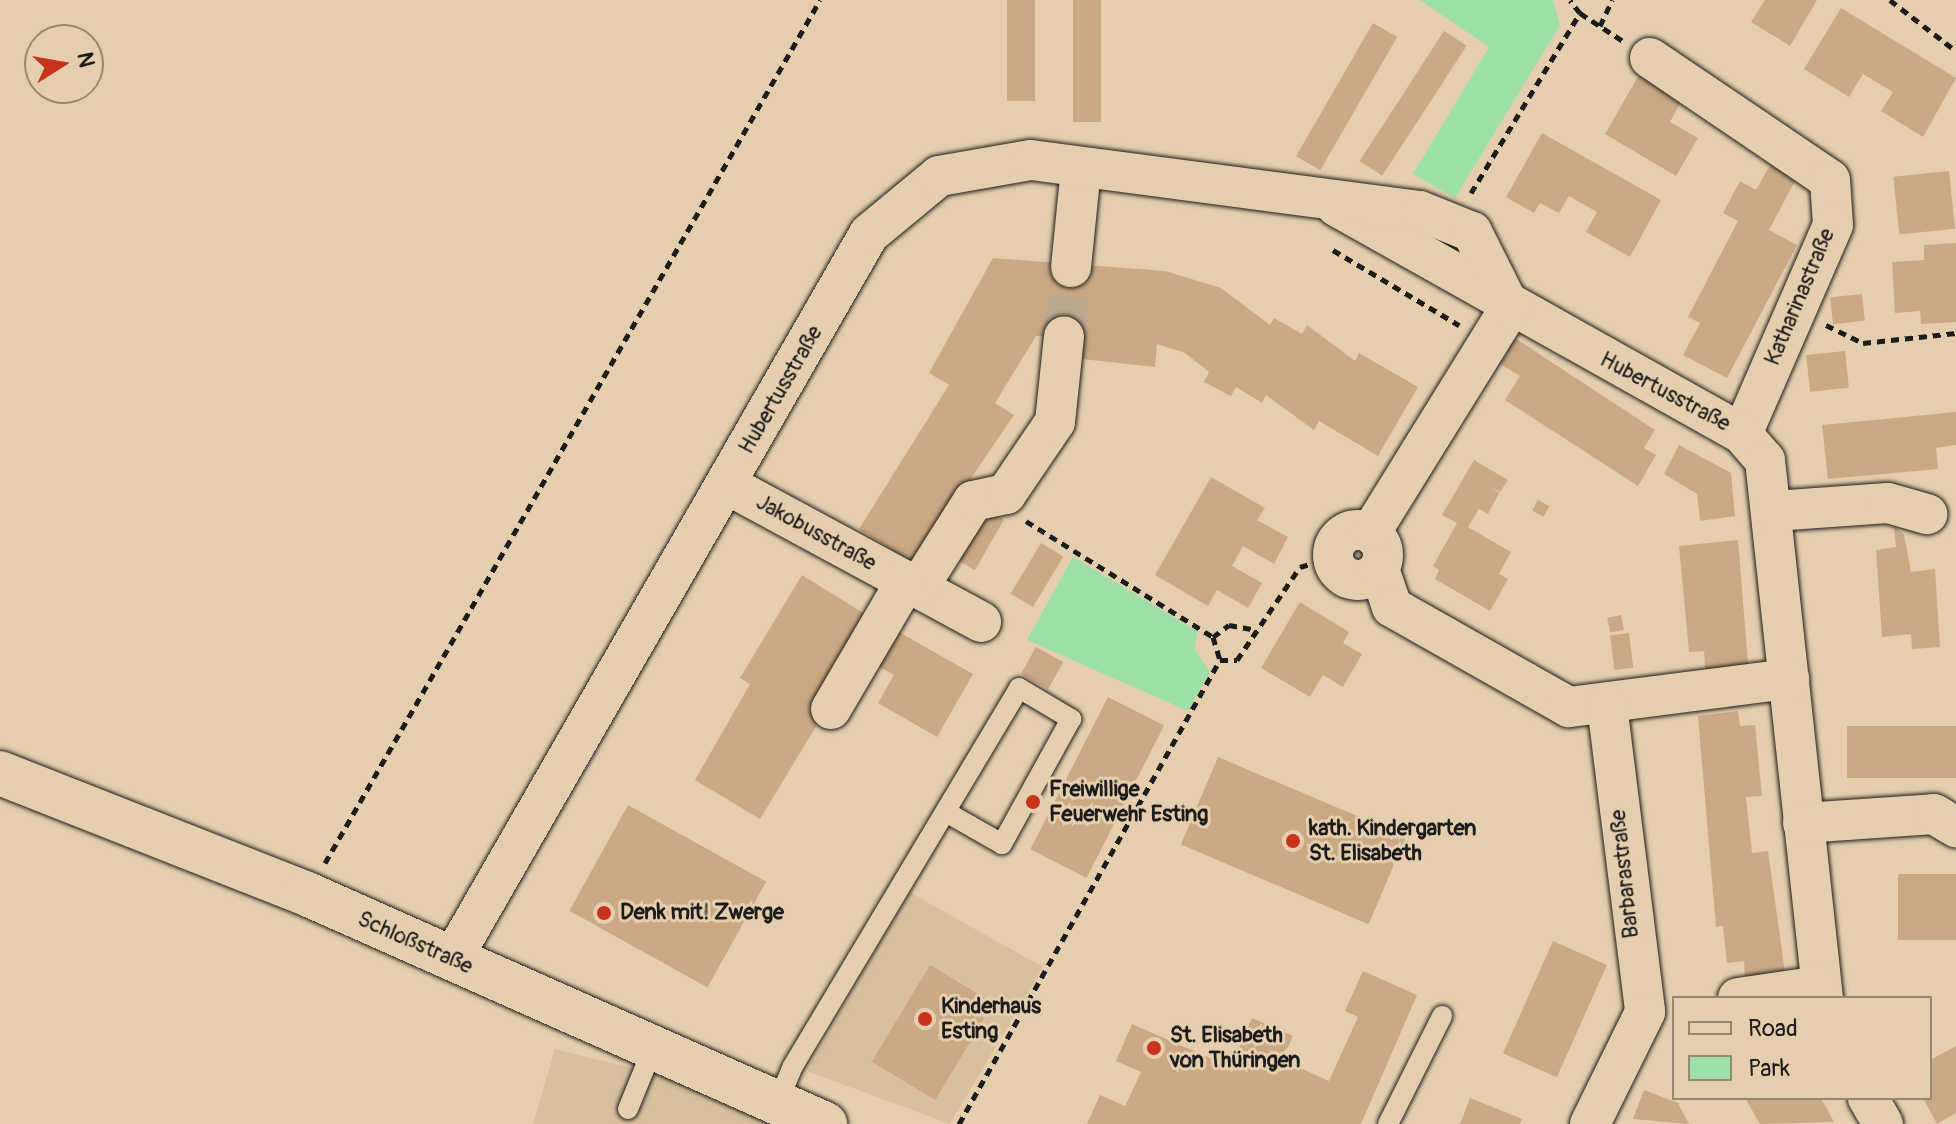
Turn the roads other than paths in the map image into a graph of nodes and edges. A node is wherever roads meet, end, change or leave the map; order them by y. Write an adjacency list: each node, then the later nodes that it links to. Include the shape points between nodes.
1 (1650, 58): 6 (street, Katharinastraße, via 1830,180 1833,225)
2 (1081, 168): 3 (street); 4 (street, Hubertusstraße, via 1323,198); 7 (street, Hubertusstraße, via 1031,160 939,176 869,234)
3 (1071, 267)
4 (1510, 308): 6 (street, Hubertusstraße); 10 (street)
5 (1064, 336): 12 (street, via 1055,422 1006,494 973,501)
6 (1742, 434): 8 (street, Hubertusstraße, via 1765,460)
7 (726, 484): 12 (street, Jakobusstraße); 21 (street, Hubertusstraße)
8 (1774, 511): 9 (street, via 1888,503); 14 (street, Hubertusstraße)
9 (1927, 514)
10 (1375, 551): 11 (street, via 1348,532); 15 (street, via 1392,607 1569,707)
11 (1333, 557)
12 (912, 586): 13 (street, Jakobusstraße); 16 (street)
13 (981, 622)
14 (1789, 679): 15 (street); 19 (street, Hubertusstraße)
15 (1607, 705): 24 (street, Barbarastraße)
16 (831, 709)
17 (0, 773): 21 (street, Schloßstraße, via 307,894)
18 (946, 812): 18 (lane, via 1019,688 1071,719 1002,844); 28 (lane)
19 (1803, 823): 20 (street, via 1934,814); 22 (street, Hubertusstraße)
20 (1956, 827)
21 (452, 959): 26 (street, Schloßstraße)
22 (1821, 992): 23 (street)
23 (1766, 996)
24 (1659, 1010): 32 (street)
25 (1442, 1016): 31 (lane)
26 (651, 1053): 28 (street, Schloßstraße); 29 (lane)
27 (1869, 1100): 33 (street)
28 (777, 1104): 30 (street, Schloßstraße)
29 (628, 1109)
30 (825, 1124)
31 (1388, 1124)
32 (1590, 1124)
33 (1883, 1124)

